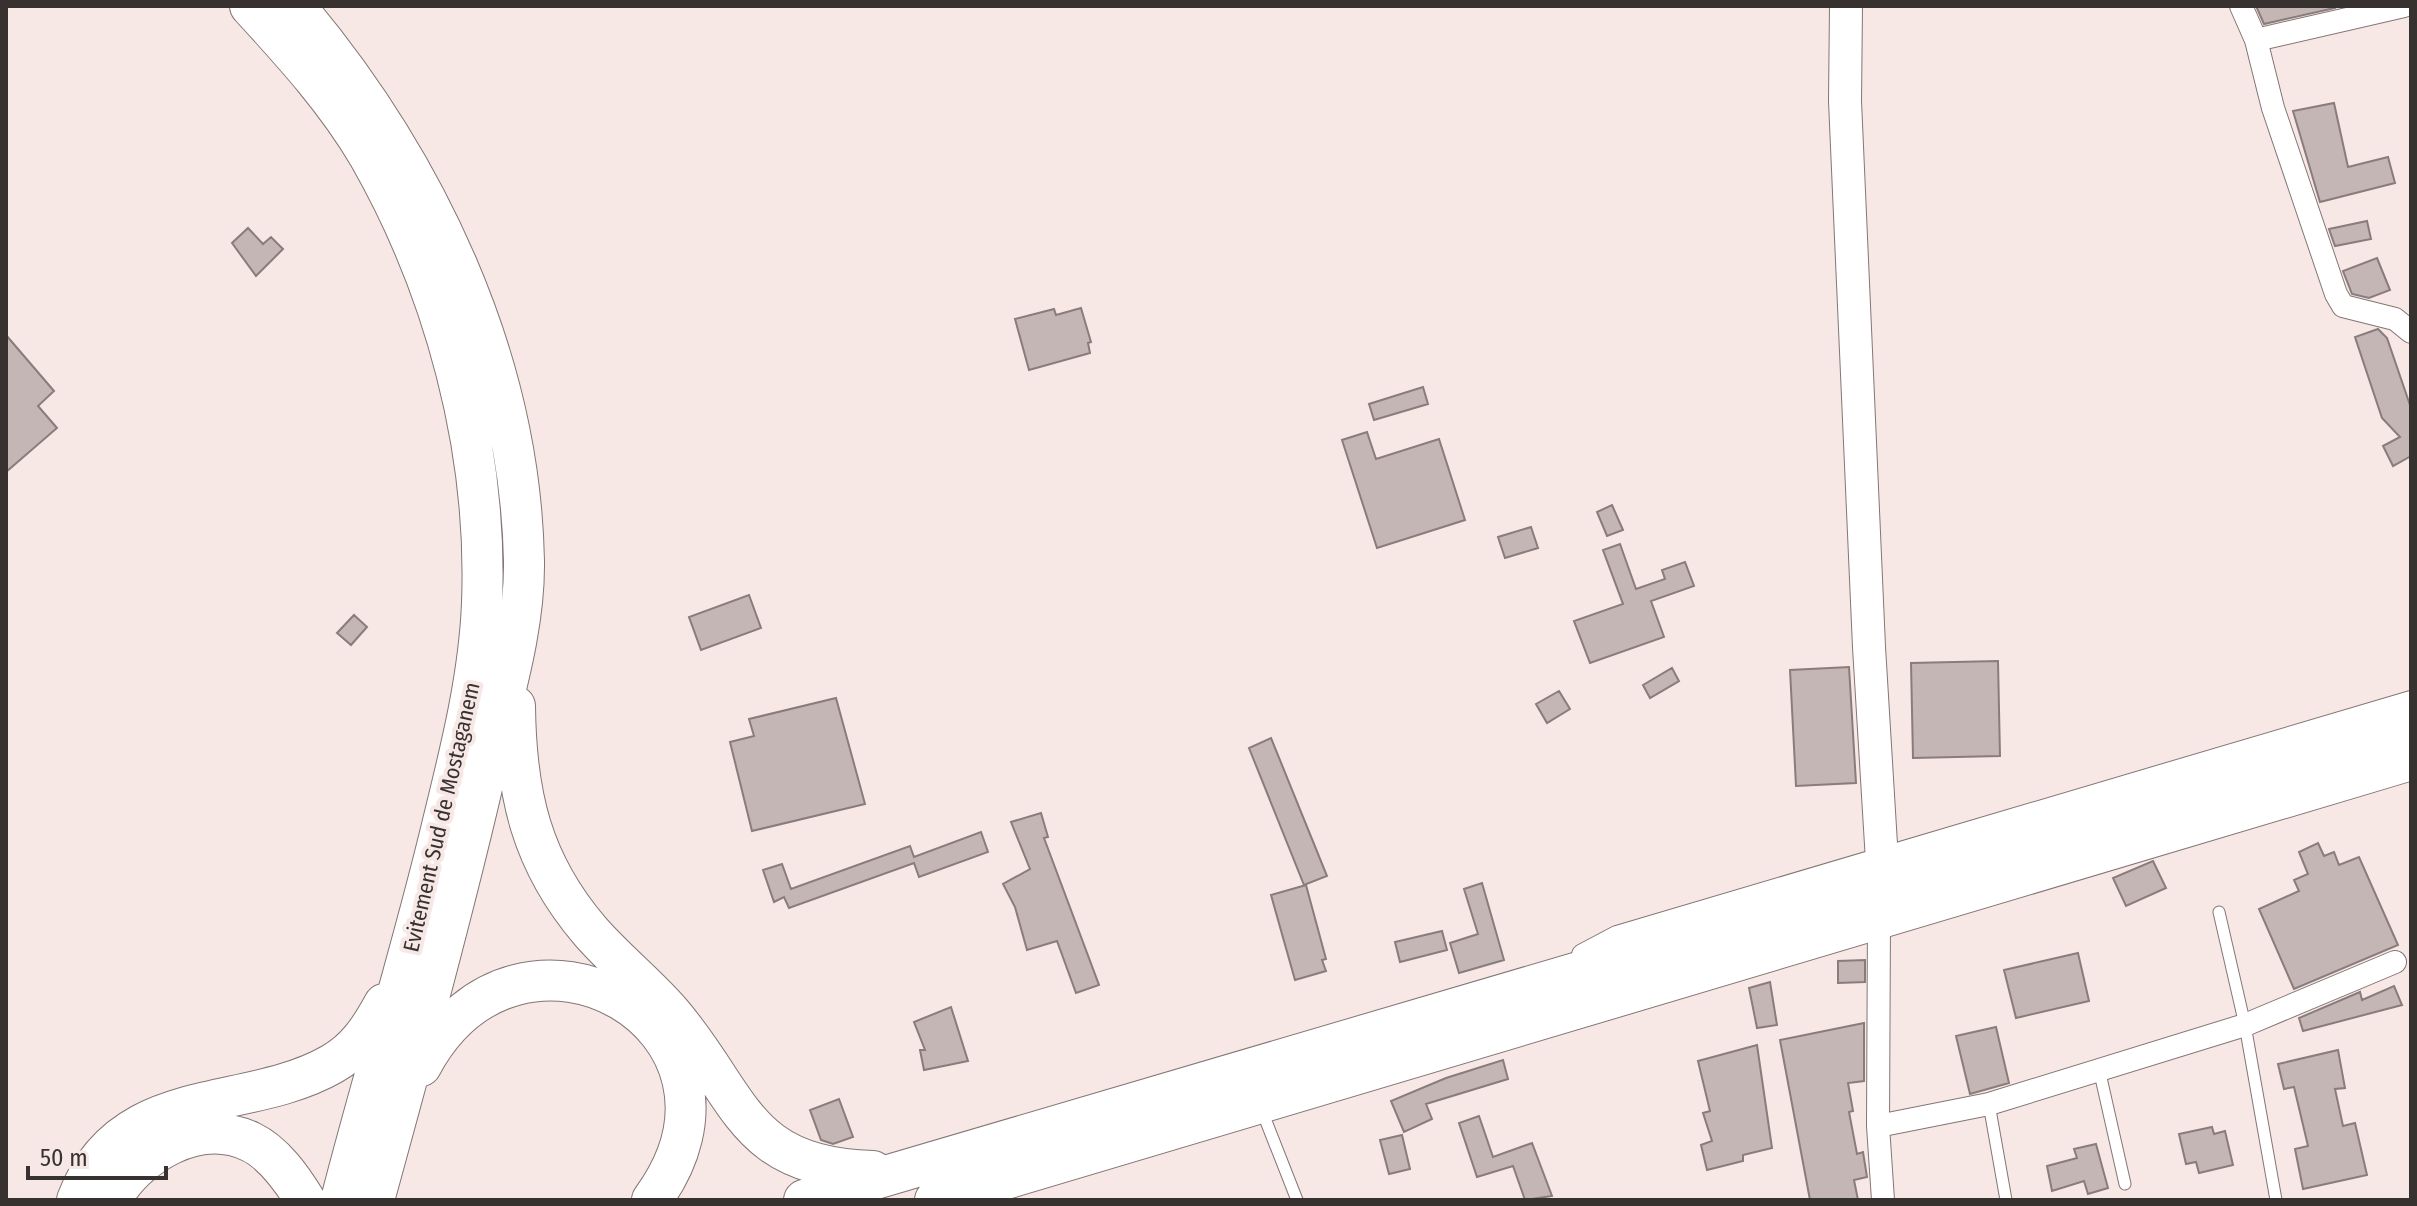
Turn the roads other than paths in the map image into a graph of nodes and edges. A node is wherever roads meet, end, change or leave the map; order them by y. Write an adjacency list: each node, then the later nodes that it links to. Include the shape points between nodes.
1 (250, 6): 15 (highway, Evitement Sud de Mostaganem, via 308,70 367,154 406,226 440,316 468,424 482,604 464,737)
2 (295, 6): 8 (highway, Evitement Sud de Mostaganem, via 341,60 418,180 457,264 503,399 518,468 524,564)
3 (1846, 6): 12 (main road, via 1845,101)
4 (2241, 6): 6 (street)
5 (2404, 6): 6 (street)
6 (2256, 40): 7 (street, via 2273,108 2336,294 2343,306 2395,319)
7 (2411, 332)
8 (513, 651): 22 (highway, Evitement Sud de Mostaganem, via 456,898); 24 (highway, via 522,803 542,856 574,911 673,1015 767,1141 820,1167)
9 (2411, 702): 12 (street)
10 (2411, 727): 17 (highway)
11 (2411, 760): 14 (highway)
12 (1882, 861): 17 (street, via 1617,937)
13 (2219, 912): 18 (lane)
14 (1879, 917): 20 (highway); 23 (street)
15 (409, 958): 26 (highway, via 354,1048 296,1079 187,1104 140,1125 105,1152); 29 (highway, Evitement Sud de Mostaganem)
16 (2395, 962): 18 (street)
17 (1507, 995): 24 (highway)
18 (2245, 1025): 19 (street); 37 (lane)
19 (2099, 1069): 21 (street); 25 (lane)
20 (1259, 1103): 33 (highway); 34 (lane)
21 (1989, 1104): 23 (street); 36 (lane)
22 (400, 1105): 30 (highway, Evitement Sud de Mostaganem); 31 (highway, via 446,1026 474,1003 525,981 557,980 595,988 633,1006 658,1028 676,1058 686,1091 684,1126)
23 (1878, 1126): 35 (street)
24 (905, 1172): 32 (highway)
25 (2125, 1184)
26 (77, 1200)
27 (111, 1200): 28 (highway, via 142,1160 195,1136 224,1135 251,1142 274,1160)
28 (305, 1200)
29 (341, 1200)
30 (374, 1200)
31 (652, 1200)
32 (804, 1200)
33 (935, 1200)
34 (1297, 1200)
35 (1883, 1200)
36 (2006, 1200)
37 (2276, 1200)

